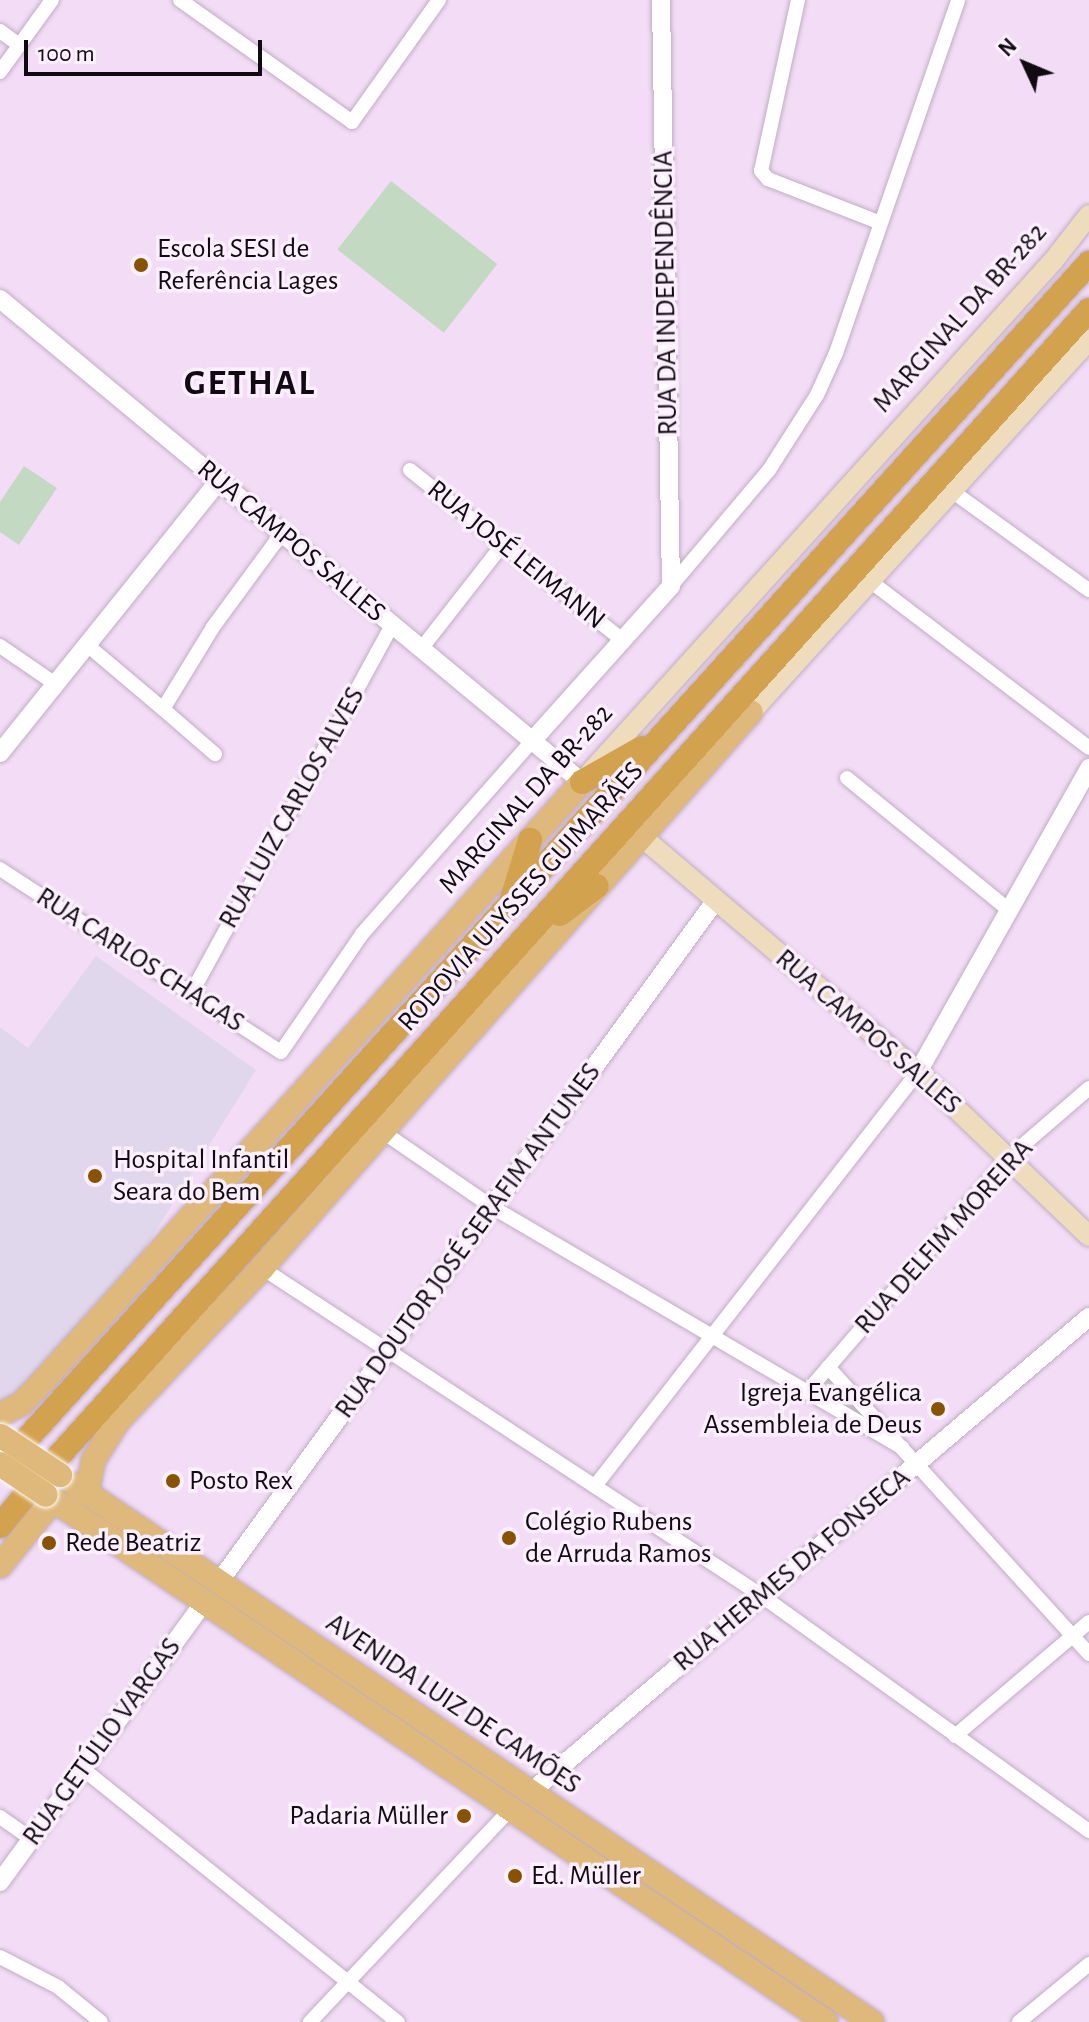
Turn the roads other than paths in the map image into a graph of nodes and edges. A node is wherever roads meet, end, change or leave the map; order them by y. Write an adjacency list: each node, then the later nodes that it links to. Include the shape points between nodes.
1 (52, 0): 8 (street)
2 (180, 0): 3 (street, via 352,122)
3 (439, 0)
4 (661, 0): 22 (street, RUA DA INDEPENDÊNCIA)
5 (798, 0): 11 (street, via 761,171 768,179)
6 (958, 0): 11 (street)
7 (0, 31): 8 (street)
8 (19, 45): 9 (street)
9 (0, 72)
10 (1089, 215): 40 (main road, MARGINAL DA BR-282)
11 (881, 223): 22 (street, via 836,353 795,434)
12 (1089, 263): 33 (highway, RODOVIA ULYSSES GUIMARÃES)
13 (0, 299): 17 (street, RUA CAMPOS SALLES)
14 (1089, 310): 25 (highway, RODOVIA ULYSSES GUIMARÃES)
15 (1089, 340): 18 (main road)
16 (410, 470): 20 (street, RUA JOSÉ LEIMANN)
17 (219, 481): 19 (street, RUA CAMPOS SALLES); 27 (street)
18 (952, 491): 21 (main road); 23 (street)
19 (282, 533): 24 (street, RUA CAMPOS SALLES); 31 (street, via 213,627)
20 (503, 544): 26 (street, RUA JOSÉ LEIMANN); 29 (street)
21 (870, 581): 32 (main road); 35 (street)
22 (671, 586): 26 (street)
23 (1089, 590)
24 (392, 625): 29 (street, RUA CAMPOS SALLES); 49 (street, RUA LUIZ CARLOS ALVES)
25 (800, 631): 32 (highway); 48 (highway, RODOVIA ULYSSES GUIMARÃES)
26 (622, 640): 34 (street)
27 (86, 644): 30 (street); 31 (street)
28 (0, 646): 30 (street)
29 (421, 649): 34 (street, RUA CAMPOS SALLES)
30 (54, 683): 36 (street)
31 (163, 709): 37 (street)
32 (751, 712): 41 (main road)
33 (661, 736): 40 (highway); 46 (highway, RODOVIA ULYSSES GUIMARÃES)
34 (532, 741): 40 (street, RUA CAMPOS SALLES); 49 (street, RUA CARLOS CHAGAS, via 362,934 281,1052)
35 (1089, 748)
36 (0, 753)
37 (215, 754)
38 (1089, 768): 47 (street)
39 (847, 778): 47 (street)
40 (582, 782): 42 (main road, MARGINAL DA BR-282)
41 (641, 836): 44 (main road); 45 (main road, RUA CAMPOS SALLES)
42 (530, 840): 46 (highway); 62 (main road, MARGINAL DA BR-282)
43 (0, 869): 49 (street, RUA CARLOS CHAGAS)
44 (597, 886): 48 (highway); 52 (main road)
45 (716, 900): 50 (main road, RUA CAMPOS SALLES); 54 (street, RUA DOUTOR JOSÉ SERAFIM ANTUNES)
46 (511, 903): 65 (highway, RODOVIA ULYSSES GUIMARÃES)
47 (1009, 910): 50 (street)
48 (519, 943): 69 (highway, RODOVIA ULYSSES GUIMARÃES)
49 (192, 992)
50 (918, 1072): 53 (main road, RUA CAMPOS SALLES); 58 (street)
51 (1089, 1088): 53 (street, RUA DELFIM MOREIRA)
52 (383, 1132): 54 (street); 56 (main road)
53 (1008, 1158): 55 (main road, RUA CAMPOS SALLES); 60 (street, RUA DELFIM MOREIRA)
54 (492, 1207): 58 (street); 59 (street, RUA DOUTOR JOSÉ SERAFIM ANTUNES)
55 (1089, 1236)
56 (262, 1268): 59 (street); 68 (main road, via 118,1421 93,1461)
57 (1089, 1317): 64 (street, RUA HERMES DA FONSECA)
58 (712, 1336): 61 (street); 66 (street)
59 (388, 1351): 66 (street); 71 (street, RUA DOUTOR JOSÉ SERAFIM ANTUNES)
60 (828, 1367): 61 (street, RUA DELFIM MOREIRA); 63 (street)
61 (807, 1392): 63 (street)
62 (0, 1429): 67 (main road, AVENIDA LUIZ DE CAMÕES, bridge)
63 (902, 1448): 64 (street)
64 (916, 1464): 72 (street, RUA HERMES DA FONSECA); 75 (street)
65 (0, 1467): 67 (main road, AVENIDA LUIZ DE CAMÕES, bridge)
66 (595, 1486): 72 (street)
67 (53, 1490): 68 (main road, AVENIDA LUIZ DE CAMÕES); 70 (main road); 73 (main road, AVENIDA LUIZ DE CAMÕES)
68 (87, 1493): 71 (main road, AVENIDA LUIZ DE CAMÕES)
69 (0, 1526)
70 (0, 1566)
71 (219, 1582): 73 (main road); 79 (main road, AVENIDA LUIZ DE CAMÕES)
72 (762, 1596): 77 (street); 79 (street, RUA HERMES DA FONSECA)
73 (204, 1602): 78 (street, RUA GETÚLIO VARGAS); 80 (main road, AVENIDA LUIZ DE CAMÕES)
74 (1089, 1622): 75 (street)
75 (1072, 1636): 76 (street); 77 (street)
76 (1089, 1654)
77 (955, 1736): 82 (street)
78 (83, 1769): 83 (street, RUA GETÚLIO VARGAS); 87 (street)
79 (531, 1792): 92 (main road, AVENIDA LUIZ DE CAMÕES)
80 (511, 1809): 87 (street); 91 (main road, AVENIDA LUIZ DE CAMÕES)
81 (0, 1817): 83 (street)
82 (1089, 1831)
83 (32, 1839): 84 (street, RUA GETÚLIO VARGAS)
84 (0, 1882)
85 (0, 1957): 88 (street, via 58,1987)
86 (1089, 1964): 93 (street)
87 (346, 1981): 89 (street); 90 (street)
88 (101, 2022)
89 (310, 2022)
90 (398, 2022)
91 (826, 2022)
92 (872, 2022)
93 (1019, 2022)

